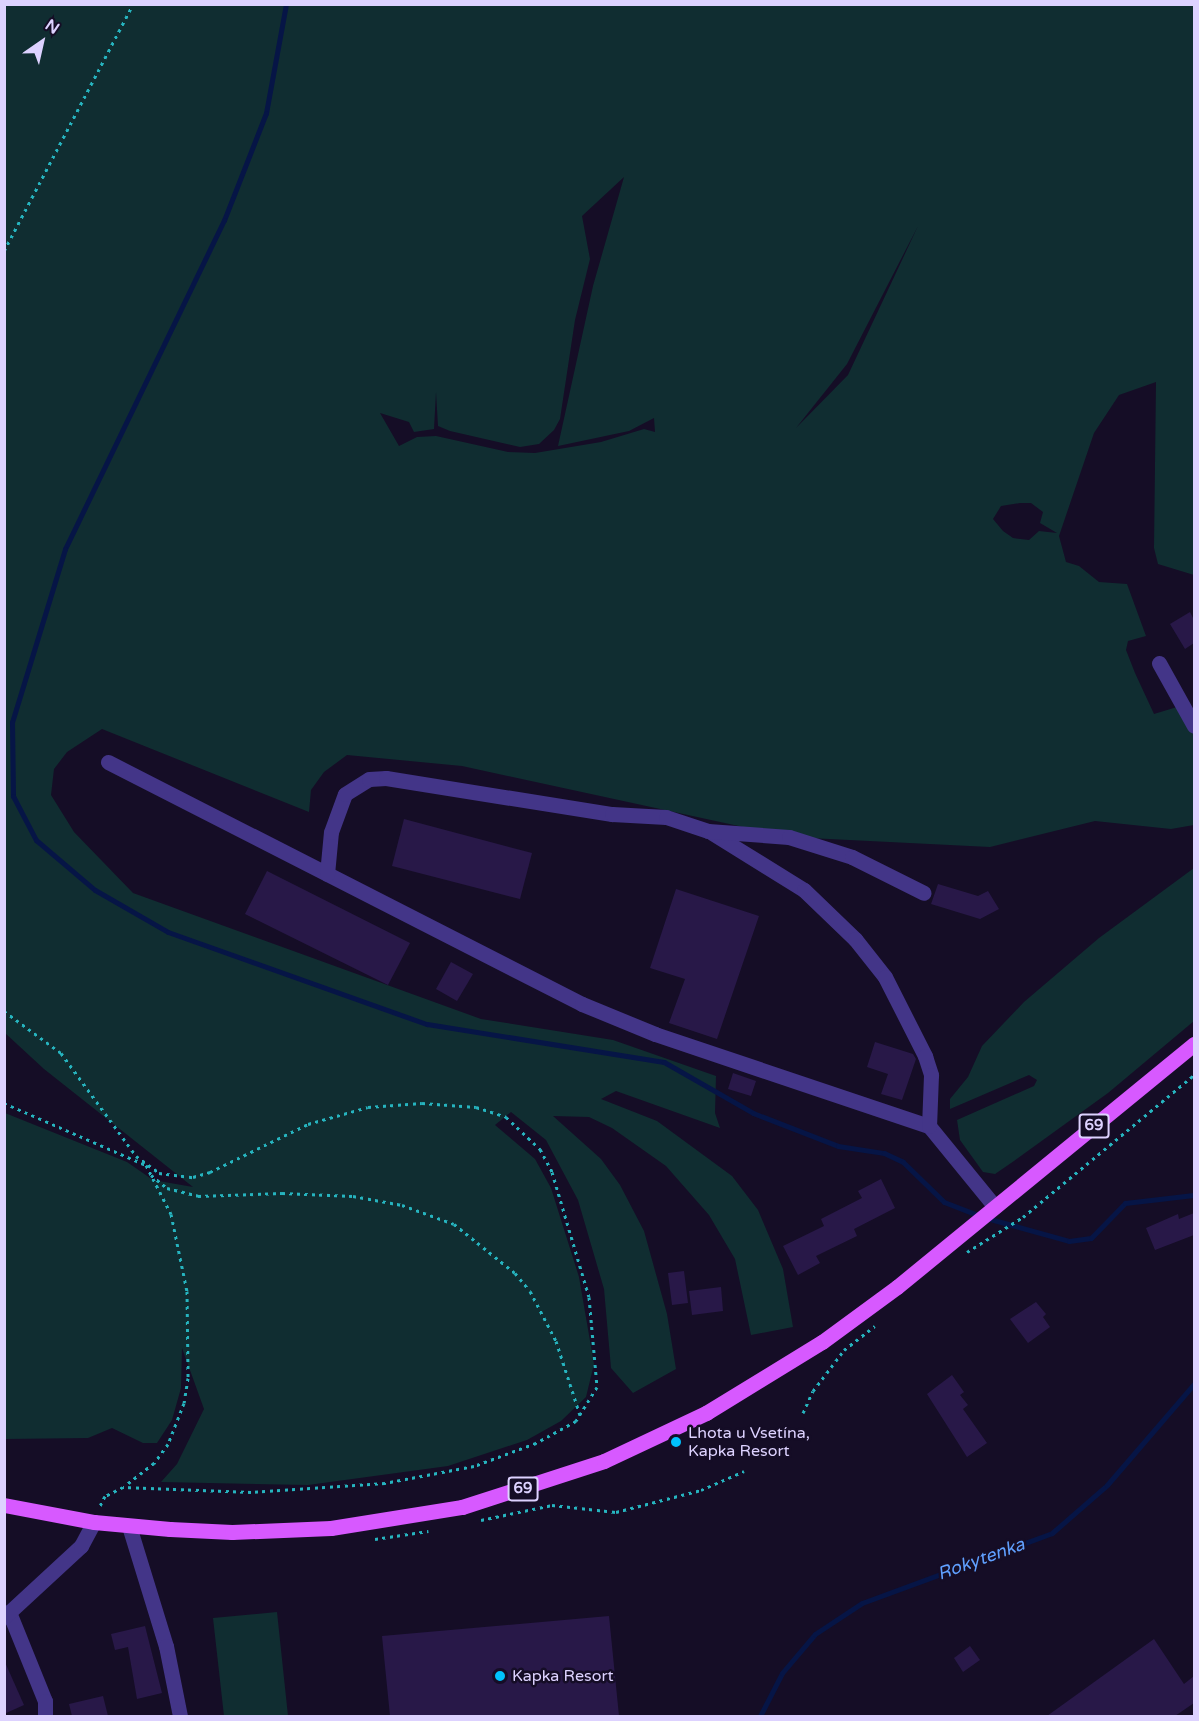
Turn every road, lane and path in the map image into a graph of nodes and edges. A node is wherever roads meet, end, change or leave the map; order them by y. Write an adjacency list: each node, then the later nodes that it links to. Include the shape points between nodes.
1 (133, 4): 2 (path)
2 (4, 251)
3 (1159, 663): 4 (street)
4 (1194, 726)
5 (108, 762): 7 (street)
6 (708, 831): 7 (street, via 666,817 612,814 421,783 369,779 354,786 338,807); 8 (street, via 807,841 852,857); 13 (street, via 804,891 849,932 885,977 931,1075)
7 (327, 874): 13 (street, via 582,1004 655,1034)
8 (924, 893)
9 (4, 1011): 14 (path, via 61,1053)
10 (1194, 1044): 16 (main road, 69)
11 (1194, 1075): 17 (path, via 1023,1217)
12 (4, 1103): 14 (path)
13 (929, 1126): 16 (street)
14 (146, 1166): 15 (path); 20 (path, via 159,1173 193,1177 230,1165 308,1124 368,1107 422,1103 476,1107 506,1117 540,1149 552,1172 579,1256 589,1297 597,1370 597,1387)
15 (151, 1175): 20 (path, via 167,1188 198,1196 353,1196 402,1205 454,1224 515,1273 530,1292 556,1341); 21 (path, via 171,1214 179,1247 187,1291 188,1378 177,1426 168,1444 154,1463)
16 (994, 1208): 24 (main road, 69, via 897,1287 761,1381 655,1439 562,1476 462,1507 378,1523 242,1532)
17 (965, 1253)
18 (881, 1320): 19 (path, via 844,1350 813,1391)
19 (803, 1413)
20 (580, 1415): 21 (path, via 558,1433 474,1466 385,1483 251,1492)
21 (123, 1487): 23 (path, via 105,1496)
22 (4, 1505): 23 (main road, 69)
23 (94, 1522): 24 (main road, 69); 25 (street, via 81,1546)
24 (129, 1526): 27 (street, via 166,1646)
25 (7, 1615): 26 (street, via 45,1701)
26 (45, 1716)
27 (180, 1716)

